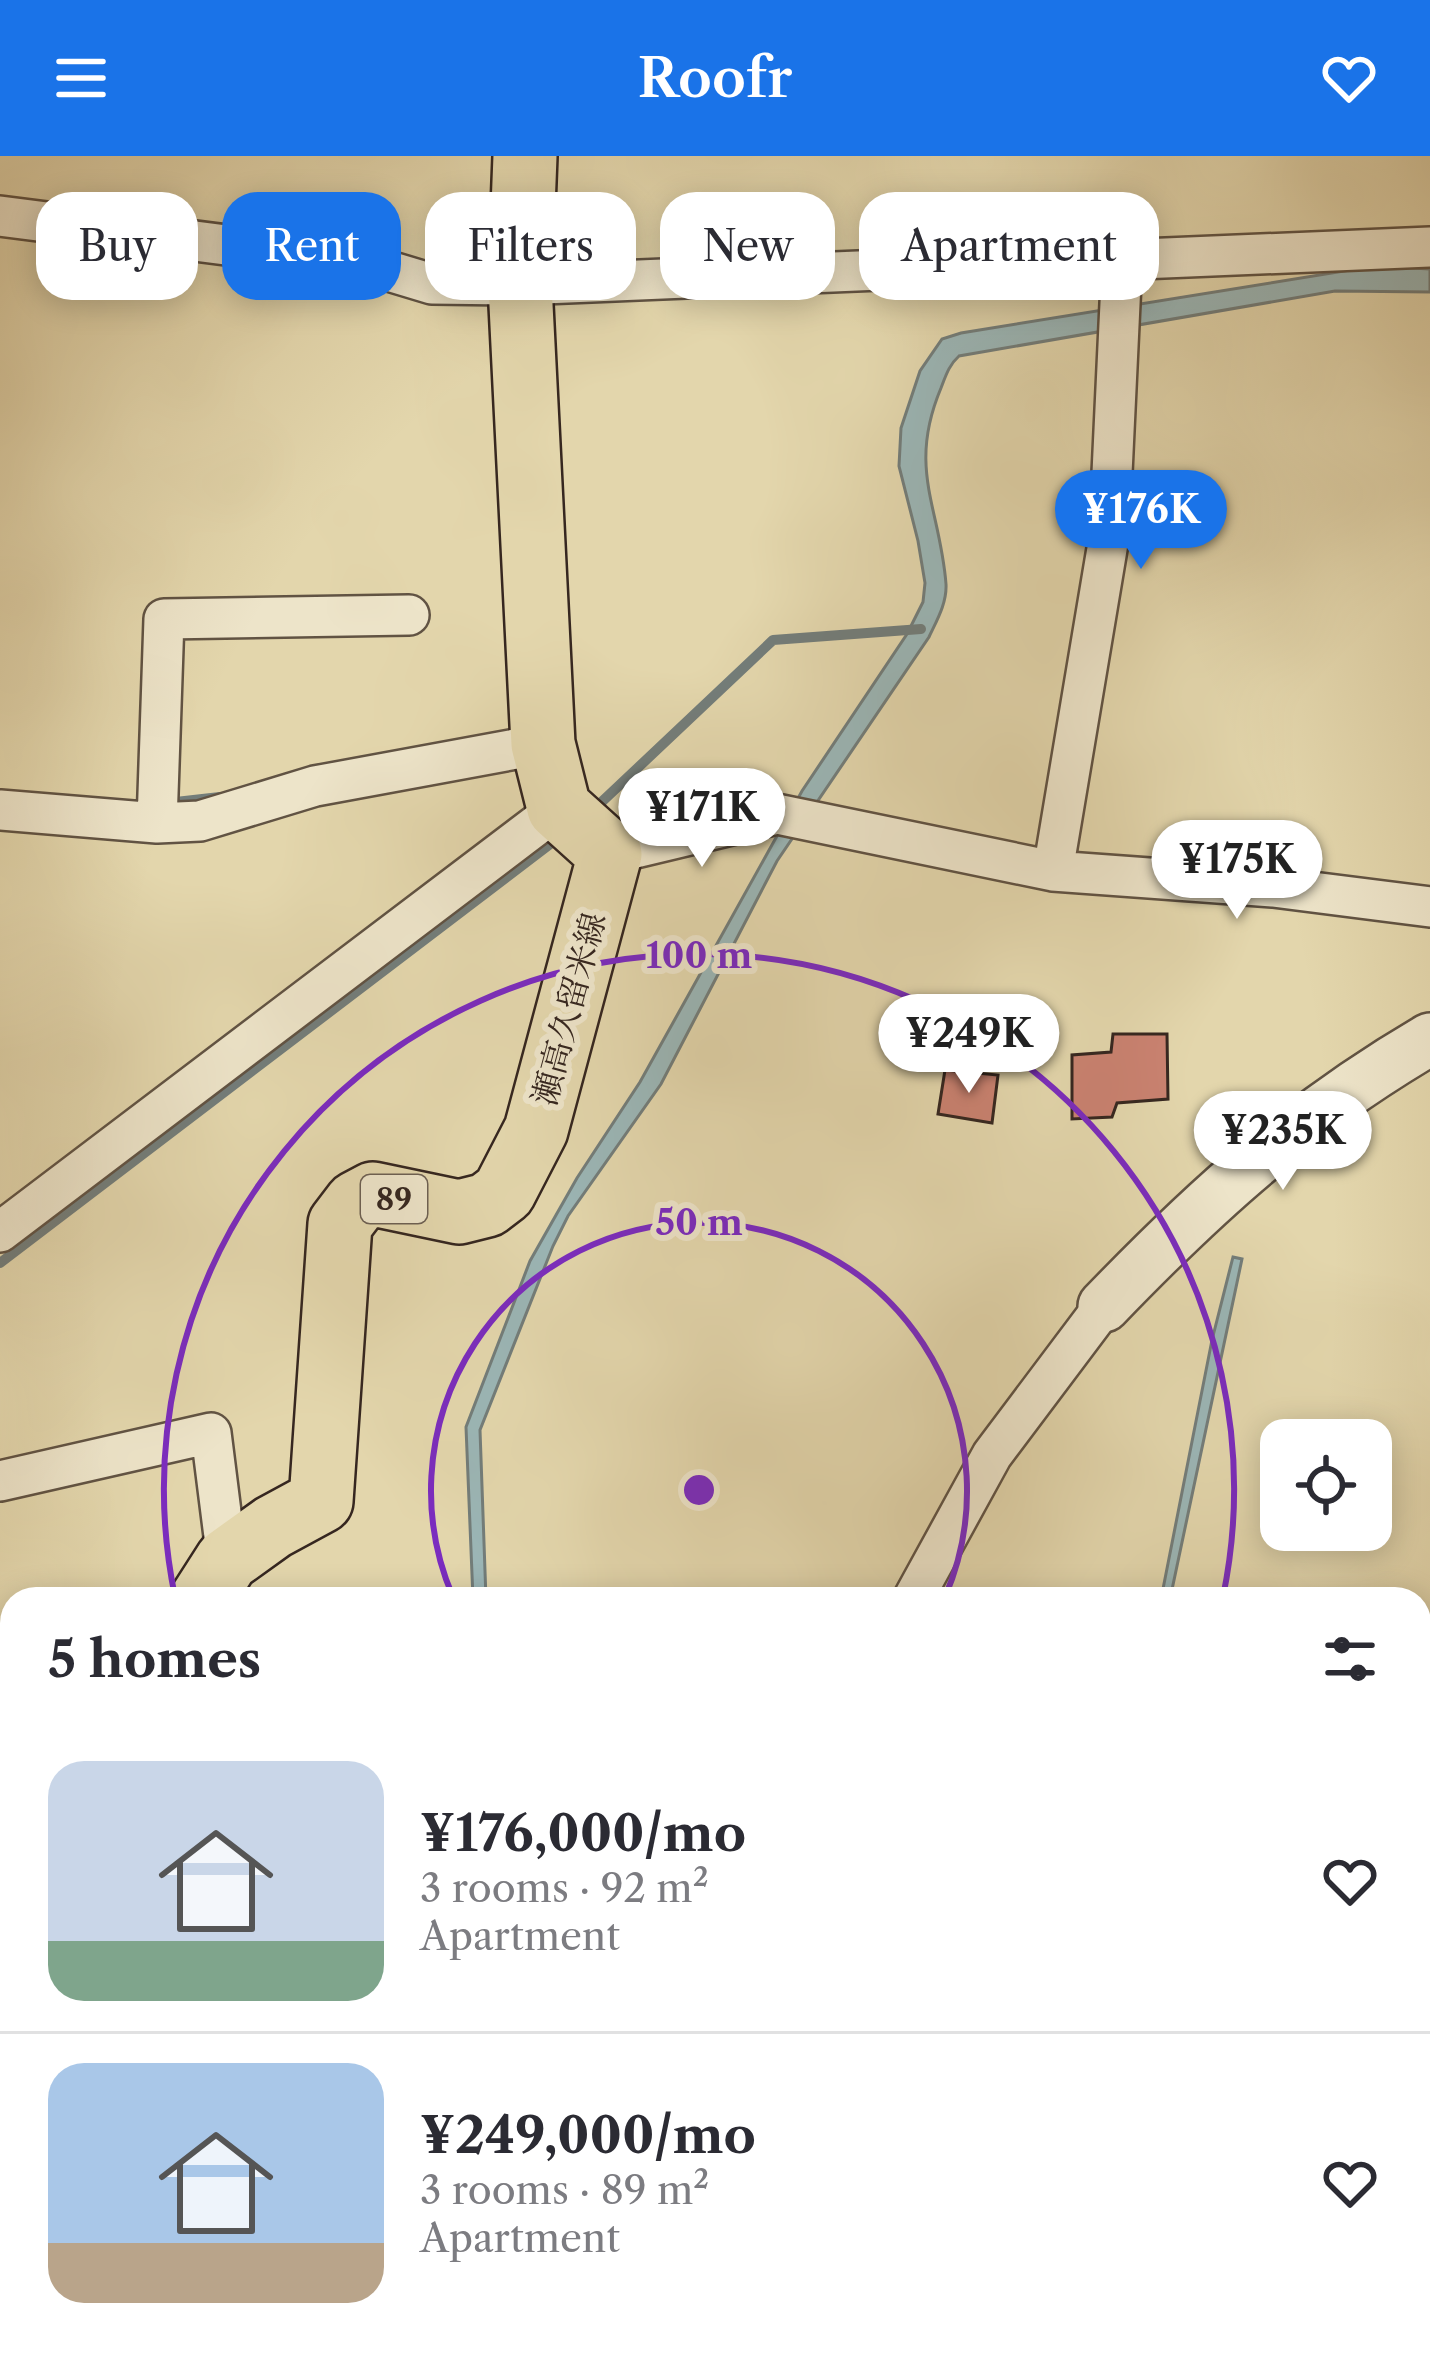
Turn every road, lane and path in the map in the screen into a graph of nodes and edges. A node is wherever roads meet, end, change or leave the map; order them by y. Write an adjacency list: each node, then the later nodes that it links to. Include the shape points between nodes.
1 (525, 156): 2 (main road, 瀬高久留米線 / 89)
2 (524, 192)
3 (0, 216): 8 (street, via 359,262)
4 (1430, 247): 5 (street)
5 (1159, 259)
6 (859, 271): 7 (street)
7 (636, 280)
8 (425, 282)
9 (521, 300): 12 (main road, 瀬高久留米線 / 89)
10 (1120, 300): 16 (street, via 1109,537)
11 (409, 615): 14 (street, via 164,619)
12 (543, 744): 14 (street, via 315,786 200,821); 15 (main road, 瀬高久留米線 / 89)
13 (0, 810): 14 (street)
14 (157, 823)
15 (582, 829): 16 (street, via 796,818); 19 (street); 22 (main road, 瀬高久留米線 / 89, via 536,1130 504,1192 487,1204 459,1212 373,1194 340,1224 321,1501 273,1527)
16 (1053, 872): 17 (street)
17 (1430, 907)
18 (1430, 1039): 20 (street, via 1279,1139)
19 (0, 1232)
20 (1103, 1306): 23 (street, via 992,1455)
21 (0, 1481): 22 (street, via 211,1433)
22 (215, 1580)
23 (920, 1587)

